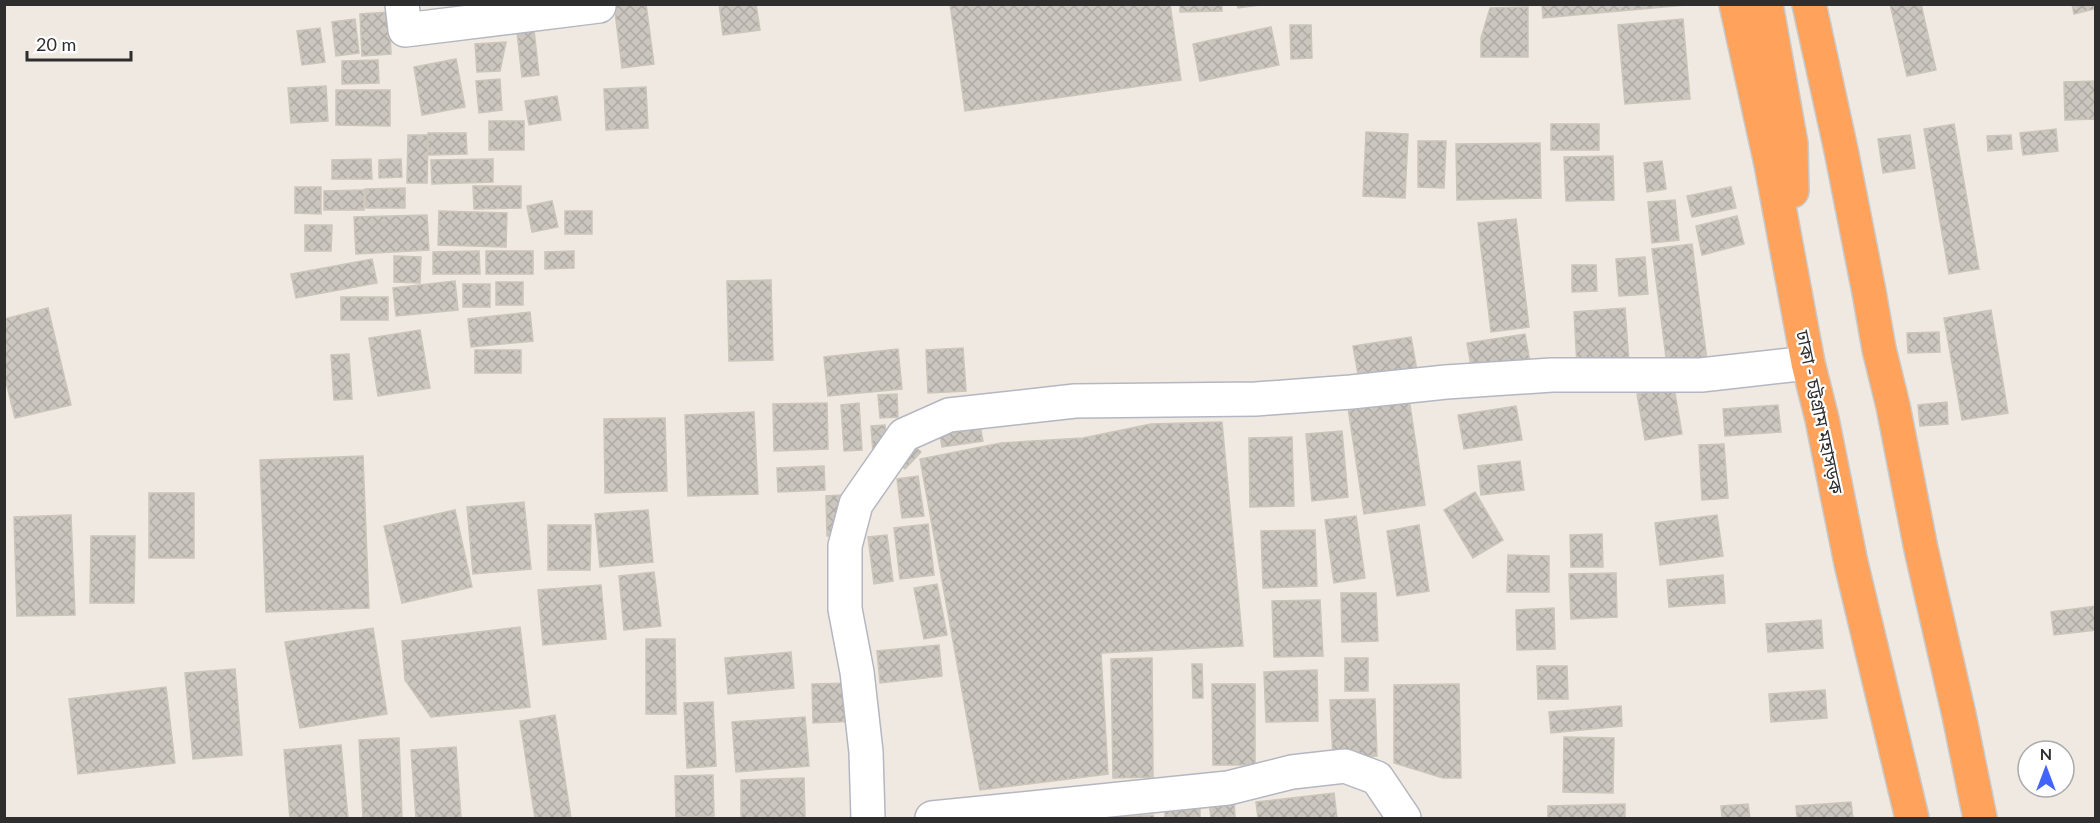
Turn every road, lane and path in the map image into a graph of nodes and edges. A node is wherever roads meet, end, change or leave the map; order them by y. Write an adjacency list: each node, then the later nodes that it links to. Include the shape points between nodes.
1 (402, 4): 5 (street, via 405,30)
2 (1736, 4): 6 (highway, ঢাকা - চট্টগ্রাম মহাসড়ক)
3 (1766, 4): 6 (highway, via 1791,144)
4 (1809, 4): 12 (highway)
5 (599, 6)
6 (1795, 286): 7 (highway, ঢাকা - চট্টগ্রাম মহাসড়ক)
7 (1808, 363): 8 (street, via 1701,375 1552,375 1256,399 1075,401 949,415 904,435 856,504 846,546 846,609 866,752); 11 (highway, ঢাকা - চট্টগ্রাম মহাসড়ক)
8 (868, 819)
9 (932, 819): 10 (street, via 1228,788 1292,772 1345,766 1377,778)
10 (1404, 819)
11 (1911, 819)
12 (1980, 819)

